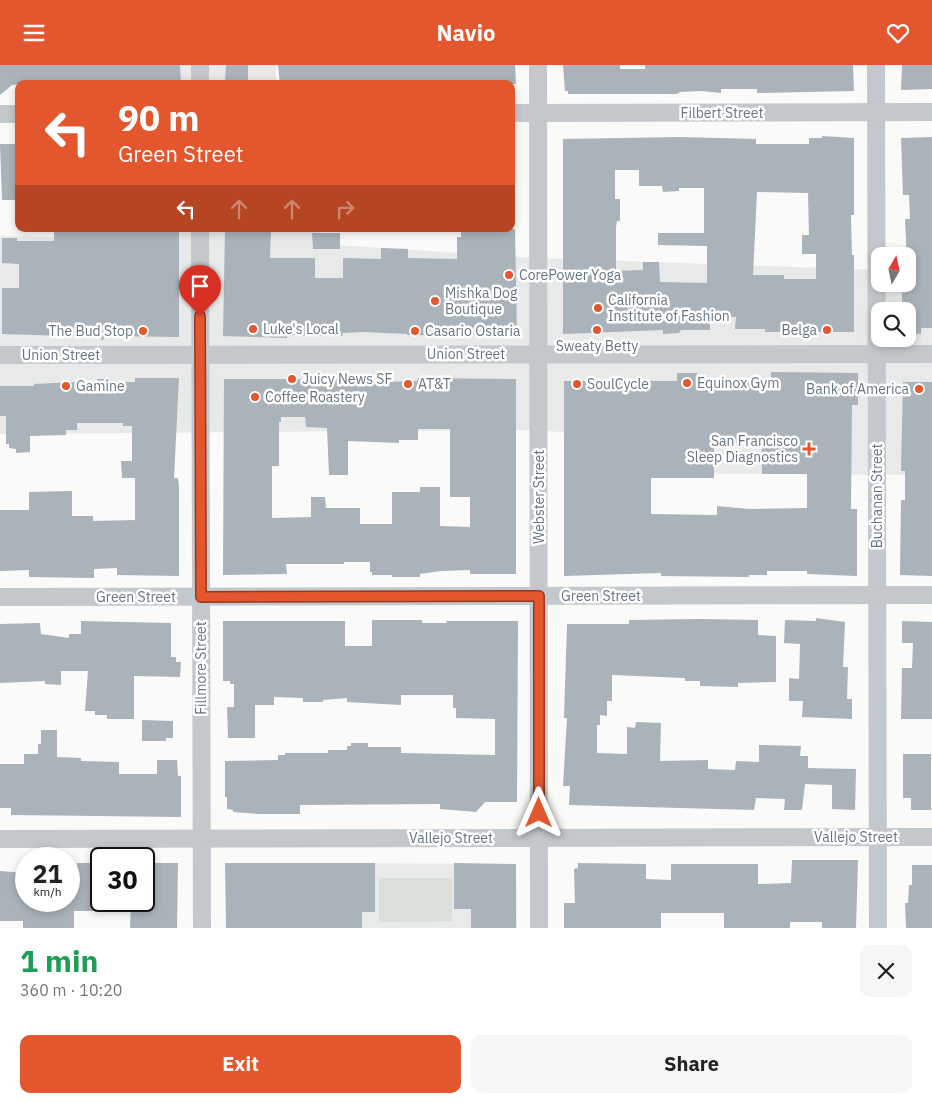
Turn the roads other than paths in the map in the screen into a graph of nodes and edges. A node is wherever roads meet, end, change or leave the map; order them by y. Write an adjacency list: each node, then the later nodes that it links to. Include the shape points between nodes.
1 (200, 65): 4 (street)
2 (538, 65): 8 (street, Webster Street)
3 (876, 65): 5 (street, Buchanan Street)
4 (200, 80)
5 (876, 112): 6 (street, Filbert Street); 8 (street, Filbert Street); 13 (street, Buchanan Street)
6 (932, 112)
7 (515, 113): 8 (street, Filbert Street)
8 (538, 113): 12 (street, Webster Street)
9 (0, 114): 10 (street)
10 (15, 114)
11 (200, 232): 16 (street, Fillmore Street)
12 (538, 354): 13 (street, Union Street); 16 (street, Union Street); 18 (street, Webster Street)
13 (876, 354): 14 (street, Union Street); 19 (street, Buchanan Street)
14 (932, 354)
15 (0, 355): 16 (street, Union Street)
16 (200, 355): 21 (street, Fillmore Street)
17 (932, 595): 19 (street, Green Street)
18 (539, 596): 19 (street, Green Street); 21 (street, Green Street); 23 (street, Webster Street)
19 (877, 596): 24 (street, Buchanan Street)
20 (0, 597): 21 (street, Green Street)
21 (201, 597): 26 (street, Fillmore Street)
22 (932, 837): 24 (street, Vallejo Street)
23 (539, 838): 24 (street, Vallejo Street); 26 (street, Vallejo Street); 28 (street, Webster Street)
24 (878, 838): 29 (street, Buchanan Street)
25 (0, 839): 26 (street, Vallejo Street)
26 (201, 839): 27 (street, Fillmore Street)
27 (202, 928)
28 (540, 928)
29 (878, 928)

